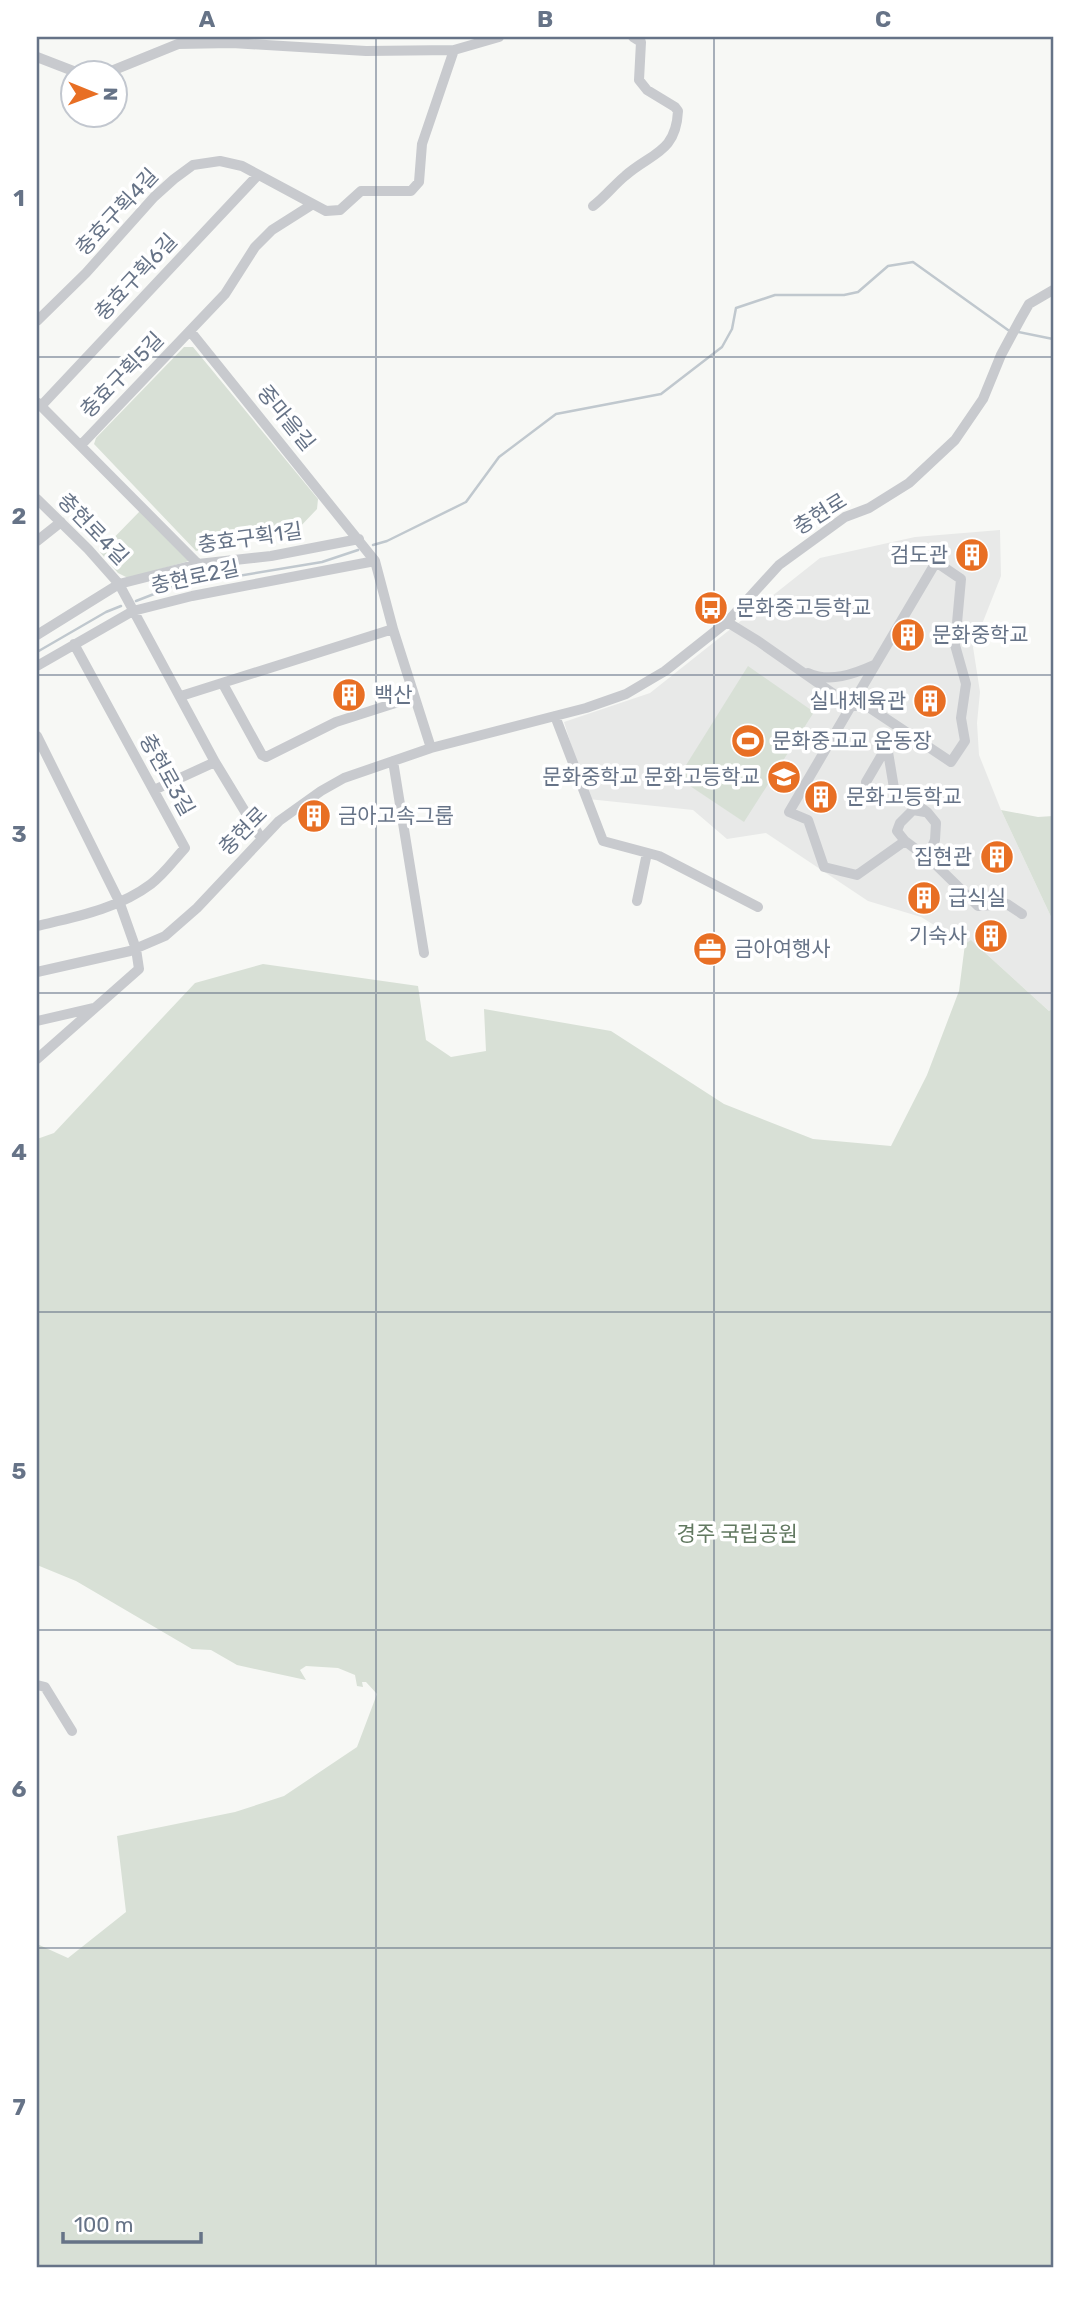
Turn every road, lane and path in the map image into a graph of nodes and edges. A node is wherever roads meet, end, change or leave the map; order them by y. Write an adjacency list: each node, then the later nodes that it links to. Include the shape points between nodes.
1 (499, 37): 3 (street)
2 (634, 37): 9 (street, via 641,42 639,80 678,111 673,135 666,147)
3 (454, 50): 5 (street, via 178,44); 8 (street, 충효구획4길, via 422,144 419,182 411,191 361,191 332,211)
4 (37, 57): 6 (street)
5 (130, 63)
6 (60, 66)
7 (258, 175): 8 (street, 충효구획4길); 11 (street, 충효구획4길, via 220,162 187,169 154,197); 13 (street, 충효구획6길)
8 (313, 204): 12 (street, via 272,229)
9 (593, 206)
10 (1053, 290): 23 (street, 충현로, via 1029,304 983,399 955,440 909,483 845,517 779,565)
11 (37, 321)
12 (190, 331): 14 (street, 충효구획5길); 17 (street, 중마을길)
13 (39, 404): 14 (street, 충효구획5길)
14 (81, 445): 20 (street, 충효구획5길)
15 (37, 499): 16 (street, 충현로4길)
16 (61, 522): 18 (street); 21 (street, 충현로4길)
17 (359, 539): 19 (street, 중마을길); 20 (street, 충효구획1길)
18 (37, 541)
19 (375, 561): 22 (street, 충현로2길); 24 (street, 중마을길)
20 (198, 564): 21 (street, 충효구획1길)
21 (119, 584): 22 (street, 충현로4길); 25 (street, 충효구획1길)
22 (133, 611): 26 (street, 충현로2길); 31 (street, 충현로4길)
23 (727, 622): 29 (street); 34 (street, 충현로, via 665,671 626,694)
24 (393, 629): 30 (street); 32 (street, 중마을길)
25 (37, 635)
26 (74, 644): 28 (street, 충현로2길); 40 (street, 충현로3길)
27 (875, 665): 29 (street, via 847,677 813,676); 33 (street); 33 (street, via 936,562 961,579 955,645 966,684 961,718 965,741 951,762 867,706)
28 (37, 666)
29 (791, 666): 33 (street)
30 (223, 684): 31 (street); 32 (street, via 267,757 336,722)
31 (181, 696): 38 (street, 충현로4길)
32 (414, 697): 36 (street, 중마을길)
33 (851, 706): 43 (street, via 789,812 808,820 824,867 858,875)
34 (555, 716): 36 (street, 충현로); 44 (street, via 603,841)
35 (37, 736): 46 (street)
36 (430, 748): 37 (street, 충현로)
37 (393, 761): 42 (street, 충현로, via 320,791); 52 (street)
38 (215, 762): 40 (street); 42 (street, 충현로4길)
39 (866, 782): 41 (street, via 887,746 894,788)
40 (154, 790): 46 (street, 충현로3길, via 185,848 149,885)
41 (927, 812): 43 (street, via 913,810 906,816 897,831); 45 (street, via 936,823)
42 (261, 838): 51 (street, 충현로, via 180,923 165,936)
43 (905, 841): 45 (street)
44 (647, 853): 47 (street); 48 (street)
45 (927, 858): 49 (street, via 978,906 1007,904)
46 (118, 901): 50 (street, 충현로3길); 51 (street)
47 (636, 901)
48 (758, 907)
49 (1022, 914)
50 (37, 926)
51 (136, 949): 53 (street, 충현로); 54 (street, via 139,969)
52 (424, 953)
53 (37, 972)
54 (99, 1005): 55 (street); 56 (street)
55 (37, 1021)
56 (37, 1059)
57 (37, 1685): 58 (street, via 45,1687)
58 (72, 1731)

